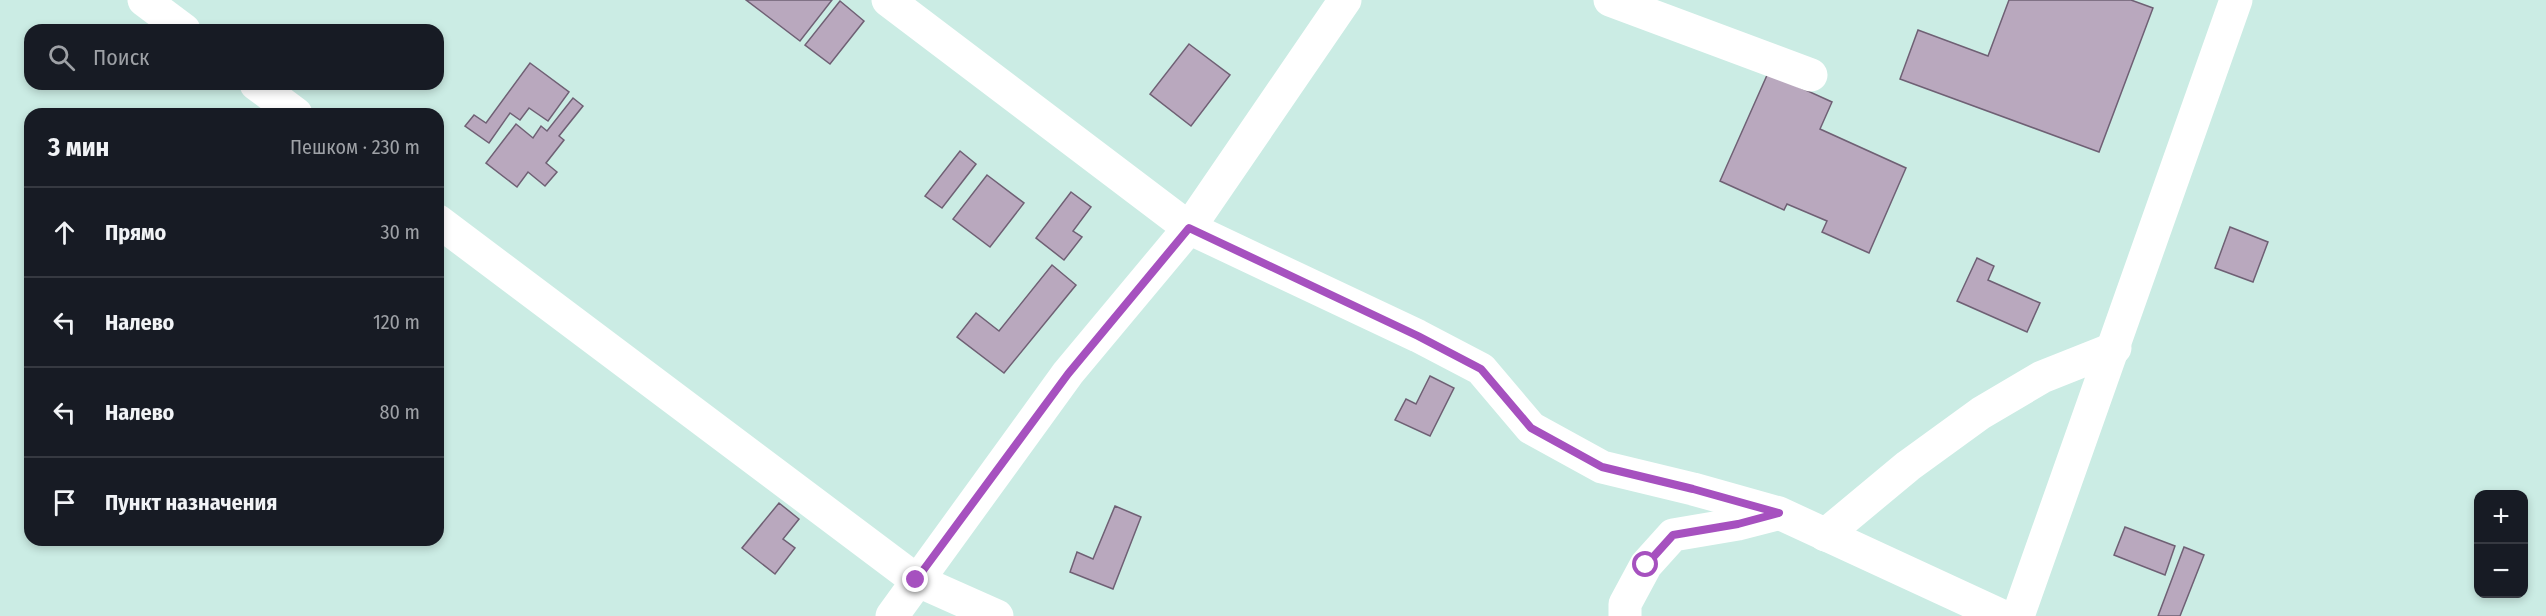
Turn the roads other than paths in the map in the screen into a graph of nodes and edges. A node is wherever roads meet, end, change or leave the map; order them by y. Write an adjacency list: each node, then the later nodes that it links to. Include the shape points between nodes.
1 (144, 0): 6 (street)
2 (888, 0): 11 (street)
3 (1345, 0): 11 (street)
4 (1610, 0): 7 (street)
5 (2236, 0): 12 (street)
6 (176, 24)
7 (1811, 75)
8 (264, 90): 9 (street)
9 (288, 108)
10 (444, 226): 15 (street)
11 (1189, 228): 13 (street, via 1481,369 1531,428 1602,467); 15 (street, via 1068,374)
12 (2115, 348): 14 (street, via 2042,376 1981,413 1908,466); 20 (street)
13 (1779, 513): 14 (street); 18 (street, via 1673,535 1646,565 1625,604)
14 (1825, 535): 19 (street)
15 (916, 580): 16 (street); 17 (street)
16 (892, 616)
17 (997, 616)
18 (1625, 616)
19 (2002, 616)
20 (2018, 616)

